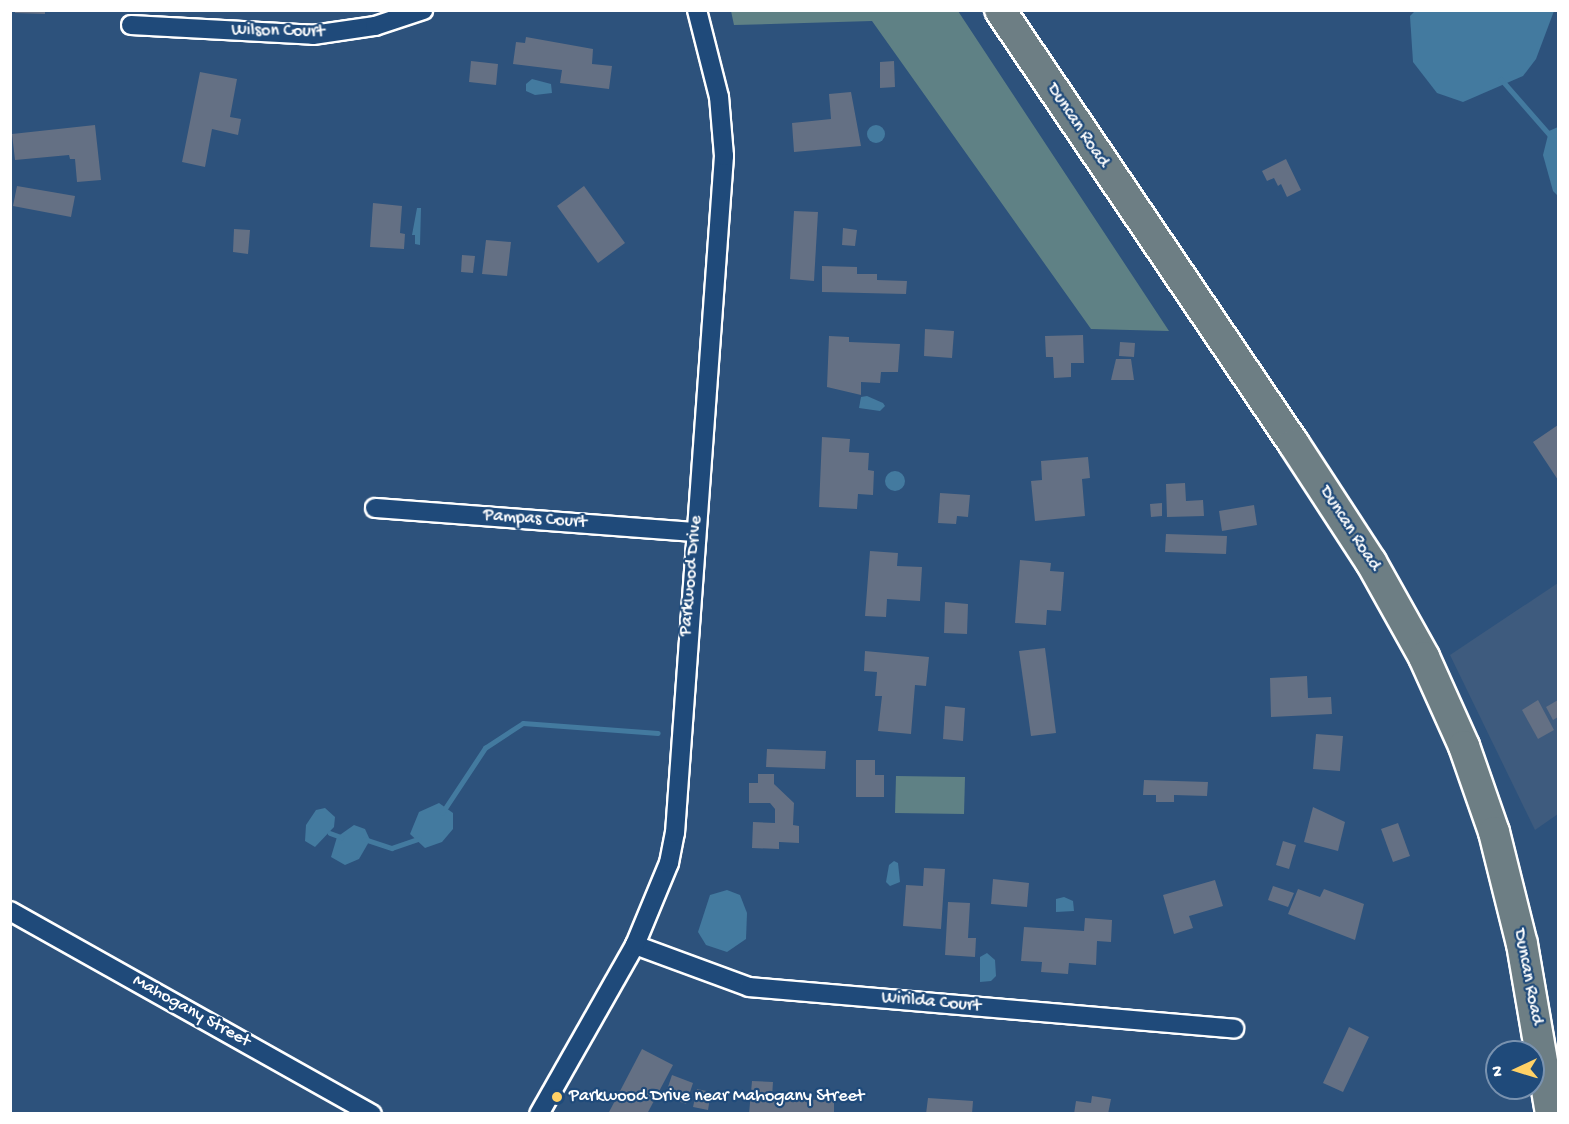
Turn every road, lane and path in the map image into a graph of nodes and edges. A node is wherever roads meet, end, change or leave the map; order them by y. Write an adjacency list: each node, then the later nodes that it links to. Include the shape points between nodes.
1 (423, 10): 4 (street, Wilson Court, via 375,26 313,35)
2 (697, 10): 6 (street, Parkwood Drive, via 719,97 724,156)
3 (1000, 10): 12 (highway, Duncan Road, via 1294,444 1371,562 1424,657 1464,746 1494,832 1522,944)
4 (131, 25)
5 (375, 508): 6 (street, Pampas Court)
6 (695, 532): 8 (street, Parkwood Drive, via 675,833 669,863)
7 (10, 911): 10 (street, Mahogany Street)
8 (635, 945): 9 (street, Wirilda Court, via 749,987); 11 (street, Parkwood Drive)
9 (1234, 1029)
10 (372, 1113)
11 (539, 1113)
12 (1551, 1113)

